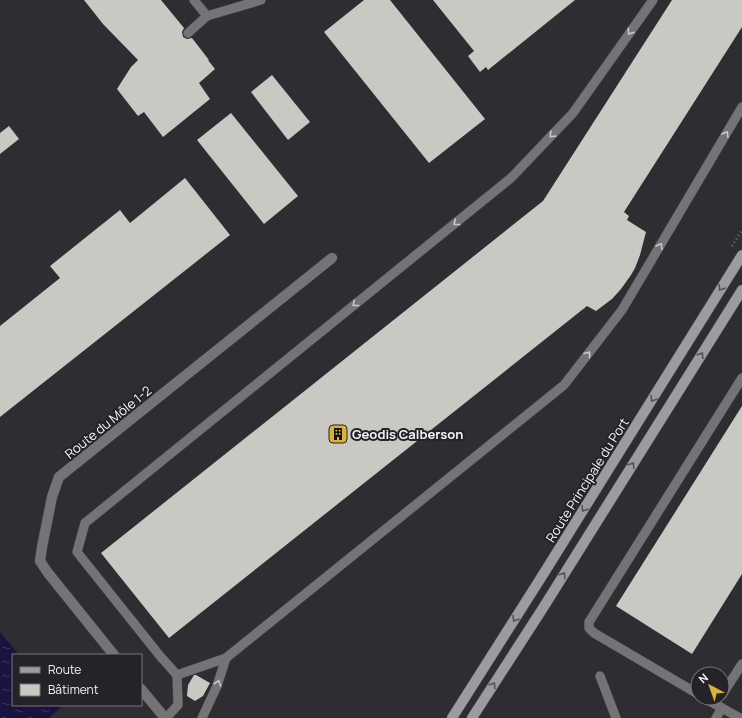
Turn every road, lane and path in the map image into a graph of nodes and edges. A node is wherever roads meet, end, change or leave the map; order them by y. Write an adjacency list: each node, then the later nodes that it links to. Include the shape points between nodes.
1 (194, 0): 4 (lane)
2 (261, 0): 4 (lane)
3 (653, 0): 14 (lane, one-way to 14, via 573,113 511,178 85,523 77,552)
4 (207, 16): 5 (lane)
5 (188, 33)
6 (742, 106): 12 (lane, one-way to 6, via 564,384 622,310)
7 (742, 255): 23 (main road, Route Principale du Port, one-way to 23)
8 (332, 258): 11 (street, Route du Môle 1-2, via 59,477 52,497 40,561)
9 (742, 290): 24 (main road, one-way to 9)
10 (742, 378): 17 (lane, via 589,622 589,628 594,633)
11 (113, 654)
12 (226, 658): 14 (lane); 22 (lane, one-way to 12, via 218,686)
13 (742, 664): 16 (lane)
14 (177, 675): 21 (lane, via 178,705)
15 (600, 676): 25 (lane)
16 (730, 683)
17 (690, 689)
18 (142, 690): 21 (street)
19 (719, 706): 26 (lane)
20 (723, 706): 27 (lane)
21 (165, 718)
22 (202, 718)
23 (452, 718)
24 (472, 718)
25 (616, 718)
26 (716, 718)
27 (740, 718)

